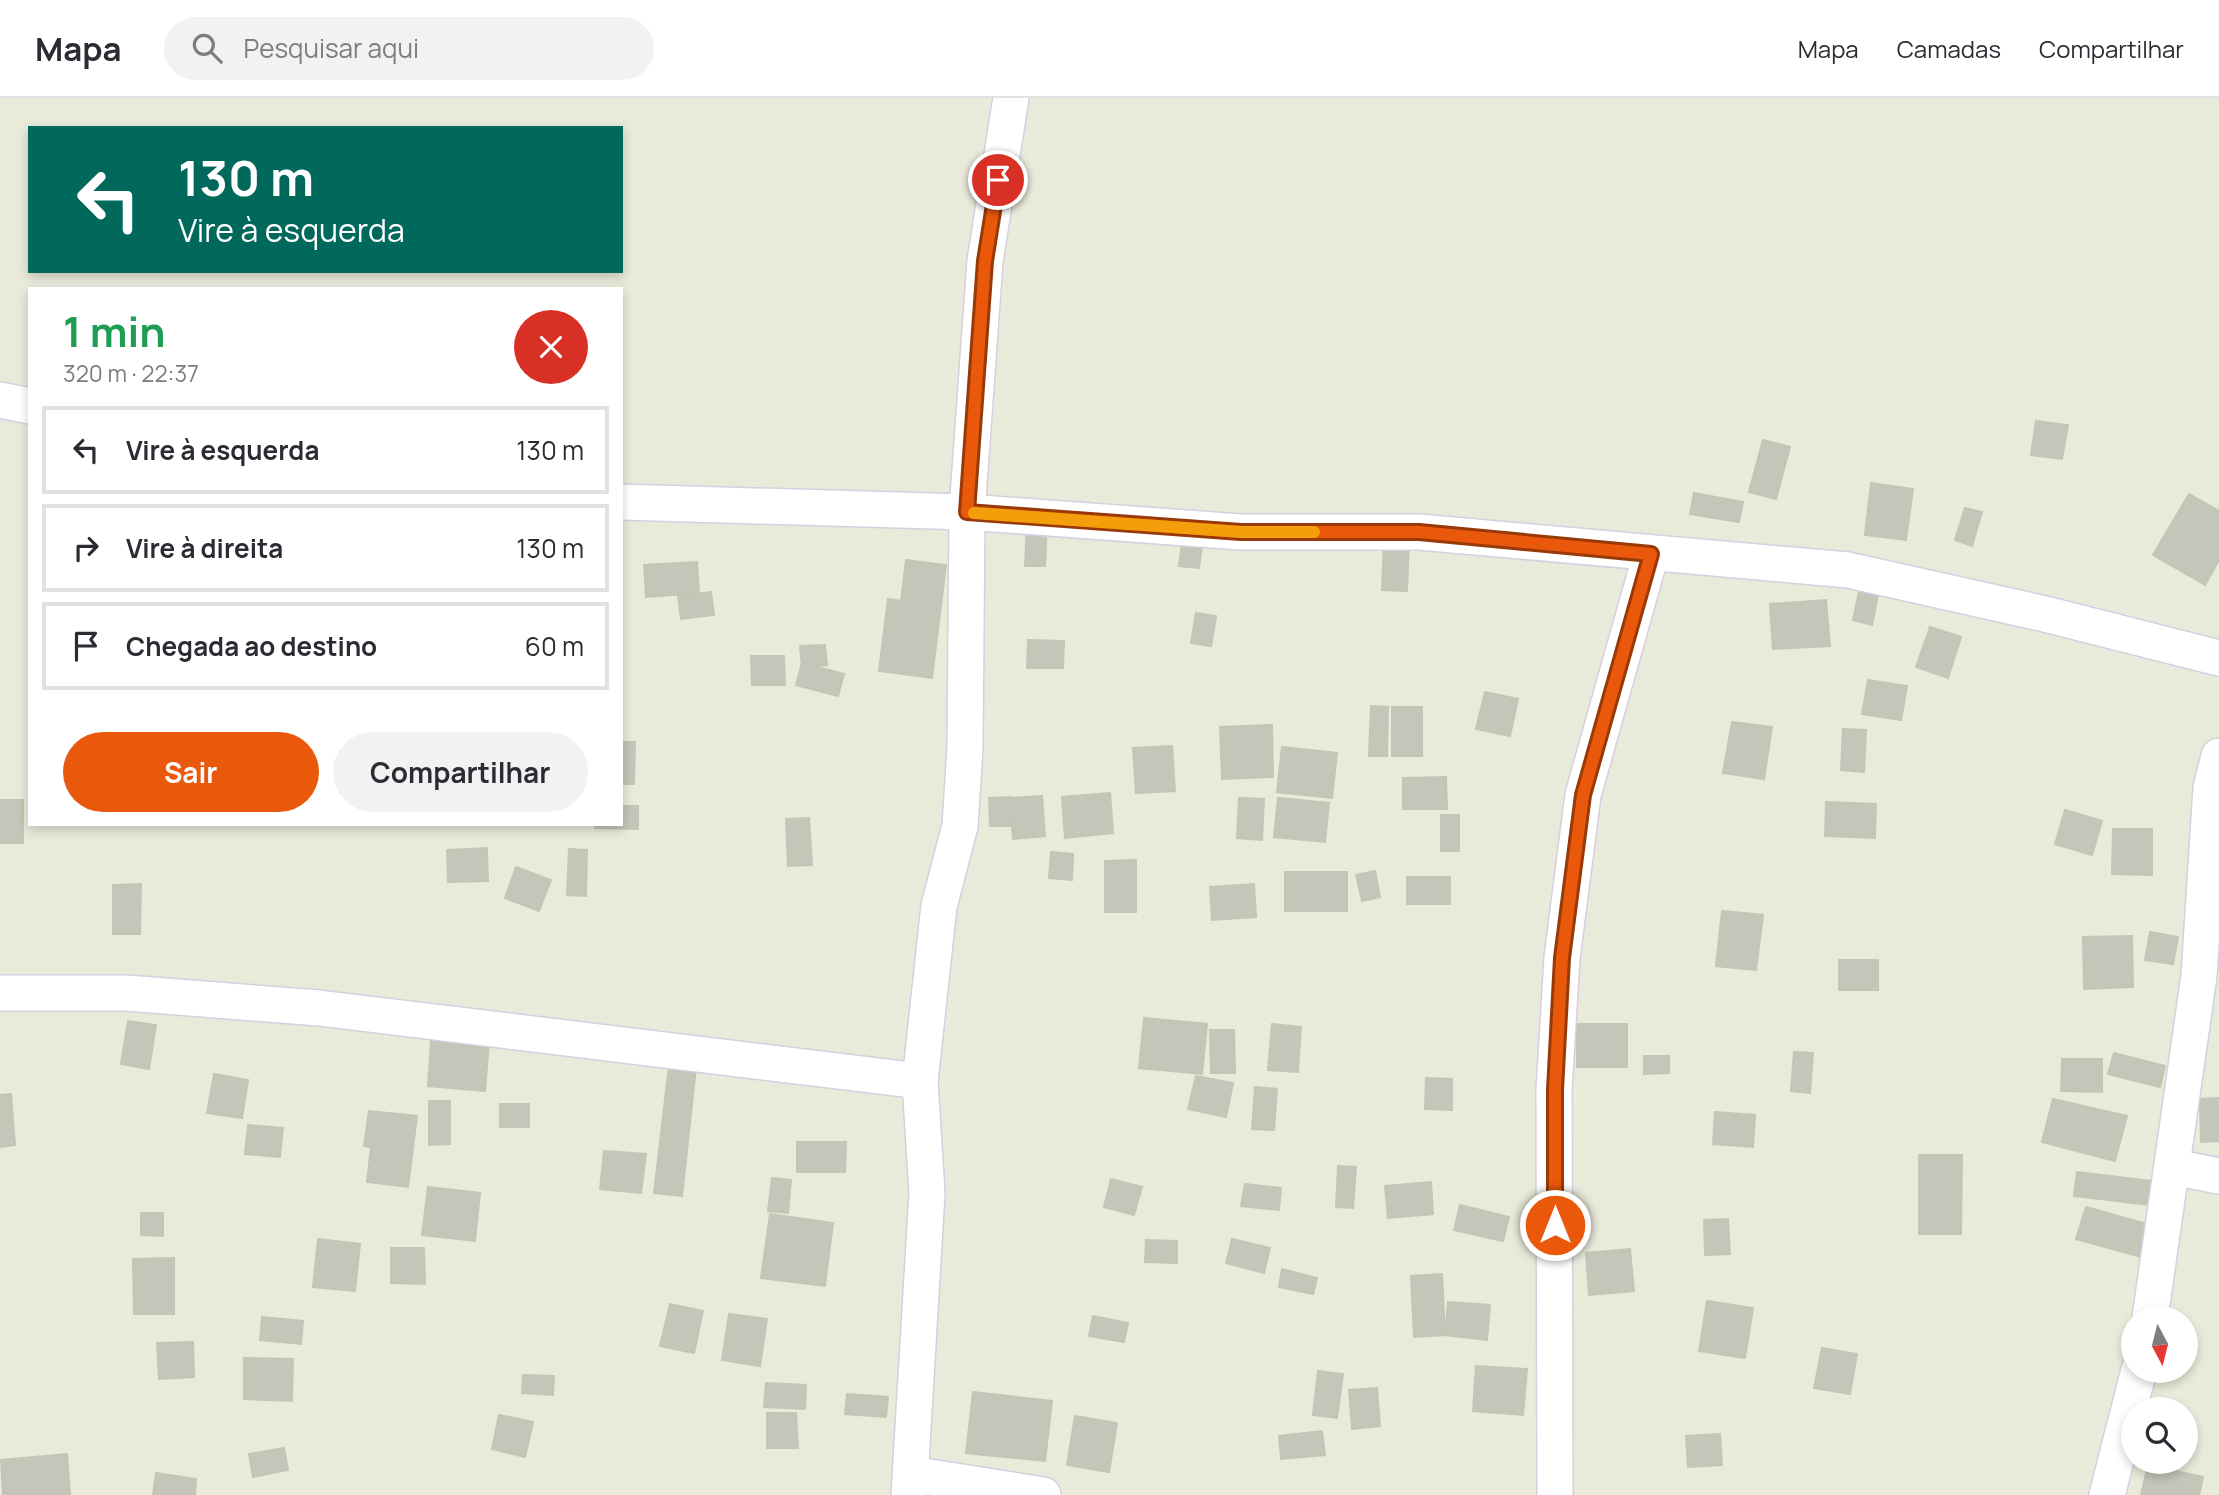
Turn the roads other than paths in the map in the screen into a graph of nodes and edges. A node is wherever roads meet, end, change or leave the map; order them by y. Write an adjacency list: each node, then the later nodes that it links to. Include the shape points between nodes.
1 (1010, 98): 5 (street, via 985,261)
2 (0, 400): 3 (street)
3 (28, 406)
4 (623, 502): 5 (street)
5 (967, 512): 6 (street, via 1241,532 1419,532); 10 (street, via 960,826 939,906)
6 (1651, 554): 7 (street, via 1847,570); 17 (street, via 1583,795 1562,958 1555,1090)
7 (2219, 658)
8 (2219, 756): 11 (street, via 2211,788 2199,976)
9 (0, 993): 10 (street, via 126,993 319,1008)
10 (920, 1081): 15 (street, via 927,1193)
11 (2174, 1167): 12 (street); 13 (street)
12 (2219, 1176)
13 (2152, 1306)
14 (2136, 1383): 18 (street)
15 (910, 1485): 16 (street)
16 (1043, 1495)
17 (1555, 1495)
18 (2107, 1495)

